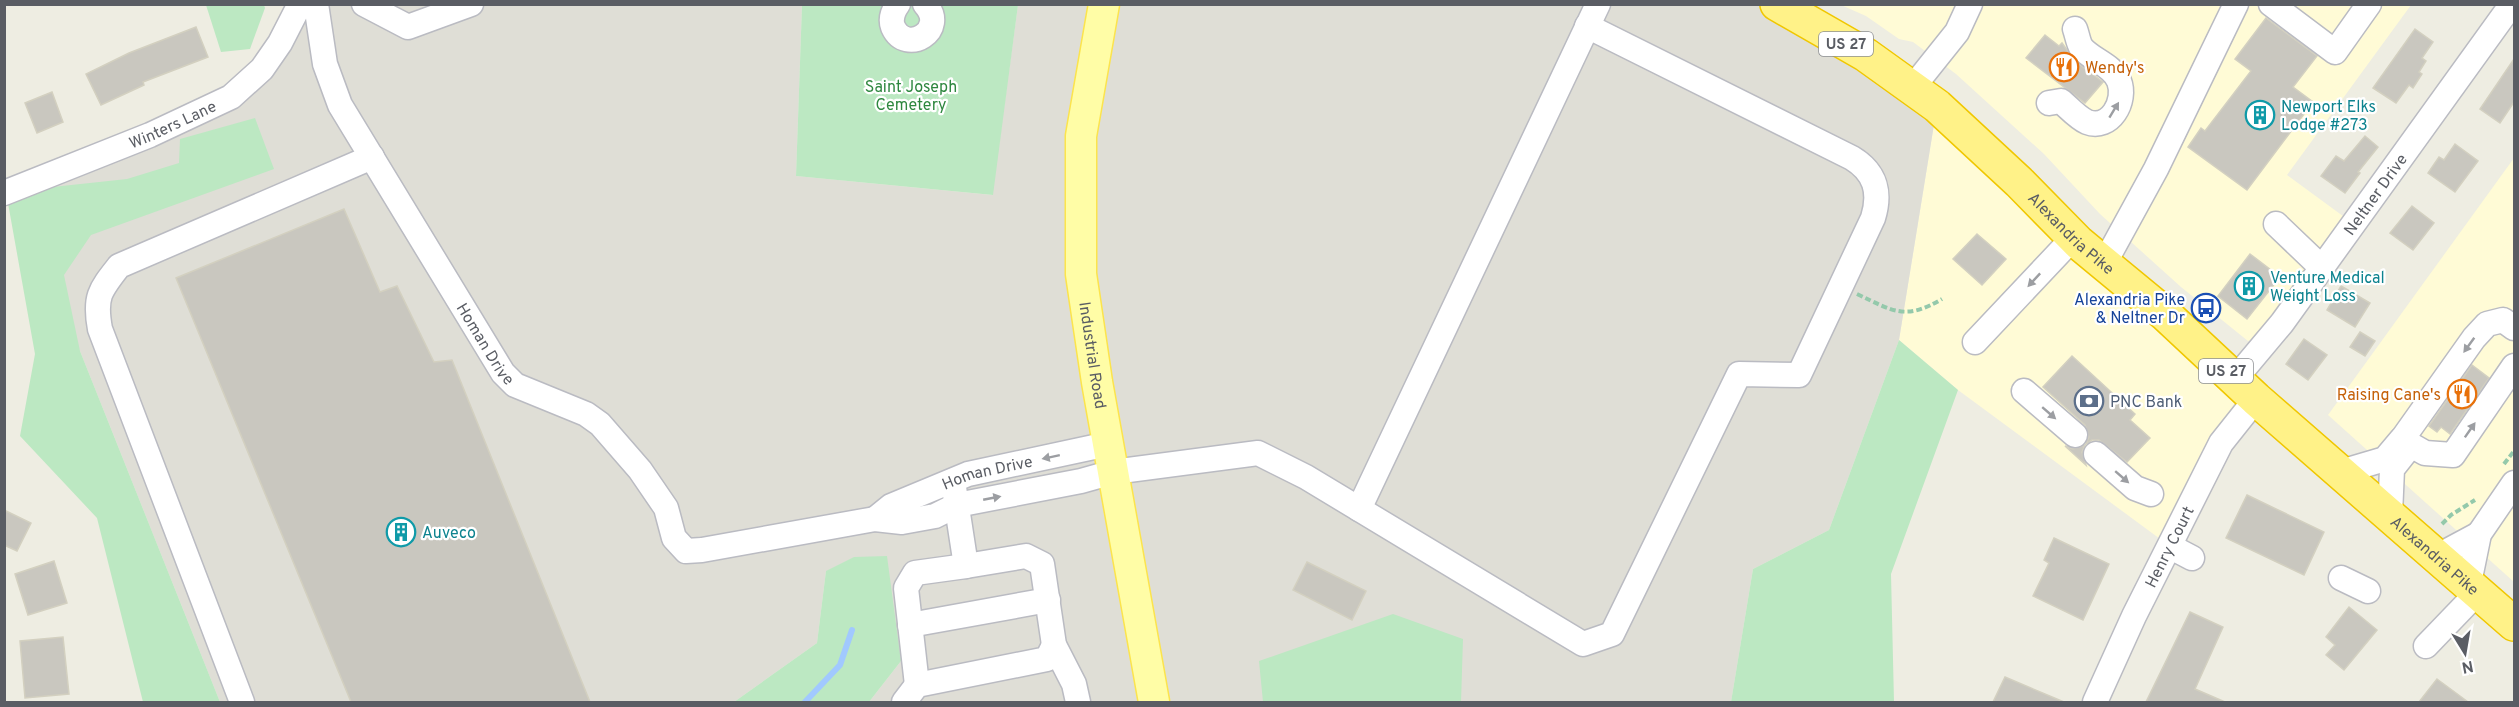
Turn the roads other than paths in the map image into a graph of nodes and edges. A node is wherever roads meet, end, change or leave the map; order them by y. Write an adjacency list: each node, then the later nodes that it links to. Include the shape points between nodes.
1 (300, 4): 20 (street, Winters Lane, via 280,44 261,69 231,97 150,135)
2 (316, 4): 19 (street, Homan Drive, via 325,64 340,105)
3 (364, 4): 4 (street, via 408,27)
4 (471, 4)
5 (898, 4): 6 (street, via 892,23 898,35 911,40 924,36 932,26)
6 (925, 4)
7 (1104, 4): 33 (main road, Industrial Road, via 1081,136 1080,208 1081,274)
8 (1598, 4): 15 (street)
9 (1777, 4): 17 (highway, Alexandria Pike / US 27)
10 (1970, 4): 17 (street, via 1957,32)
11 (2236, 4): 23 (street, via 2156,169)
12 (2271, 4): 13 (street, via 2335,52)
13 (2369, 4)
14 (2512, 4): 24 (street, Neltner Drive)
15 (1587, 26): 39 (street); 39 (street, via 1865,166 1876,197 1873,218 1799,375 1739,374 1612,633 1583,644)
16 (2075, 29): 18 (street, one-way to 16, via 2061,101 2085,121 2097,124 2110,118 2118,108 2119,80 2081,46)
17 (1913, 87): 22 (highway, Alexandria Pike / US 27)
18 (2049, 103)
19 (372, 157): 41 (street, Homan Drive, via 503,373 515,385 586,414 600,424 640,470 666,508 674,538 686,551); 56 (street, via 119,266 102,287 96,308 100,329)
20 (4, 193)
21 (2276, 224): 24 (street)
22 (2074, 237): 23 (highway, Alexandria Pike / US 27); 26 (street, one-way to 26)
23 (2104, 264): 28 (highway, Alexandria Pike / US 27)
24 (2322, 268): 28 (street, Neltner Drive, via 2260,351)
25 (2514, 328): 30 (street, one-way to 30, via 2503,320 2487,324)
26 (1976, 342)
27 (2514, 366): 30 (street, one-way to 27, via 2425,453 2453,455)
28 (2246, 389): 34 (highway, Alexandria Pike / US 27); 44 (street, Henry Court)
29 (2024, 391): 31 (street, one-way to 31)
30 (2405, 434): 34 (street, via 2385,459); 40 (street, via 2392,469)
31 (2075, 435)
32 (2096, 454): 37 (street, one-way to 37, via 2135,488)
33 (1110, 458): 36 (street, Homan Drive, one-way to 36, via 968,474); 38 (street, Homan Drive, one-way to 33, via 1081,481); 39 (street, via 1258,453); 58 (main road, Industrial Road)
34 (2341, 472): 40 (highway, Alexandria Pike / US 27)
35 (2507, 476): 42 (street)
36 (953, 480): 38 (street); 41 (street, Homan Drive, via 891,506)
37 (2151, 494)
38 (957, 506): 41 (street, Homan Drive, via 935,516 902,522); 46 (street)
39 (1359, 508)
40 (2390, 515): 43 (highway, Alexandria Pike / US 27)
41 (875, 519)
42 (2479, 534): 43 (street); 48 (street)
43 (2440, 540): 48 (highway, Alexandria Pike / US 27)
44 (2170, 547): 45 (street); 59 (street, Henry Court)
45 (2192, 558)
46 (966, 566): 50 (street, via 1026,556 1042,564); 52 (street, via 915,573 906,588)
47 (2341, 578): 49 (street)
48 (2474, 588): 51 (highway, Alexandria Pike / US 27); 54 (street)
49 (2368, 591)
50 (1048, 600): 52 (street); 53 (street)
51 (2514, 624)
52 (910, 625): 55 (street)
53 (1054, 645): 55 (street, via 1047,659); 57 (street, via 1074,684)
54 (2426, 646)
55 (910, 694)
56 (242, 702)
57 (1078, 702)
58 (1154, 702)
59 (2095, 702)

